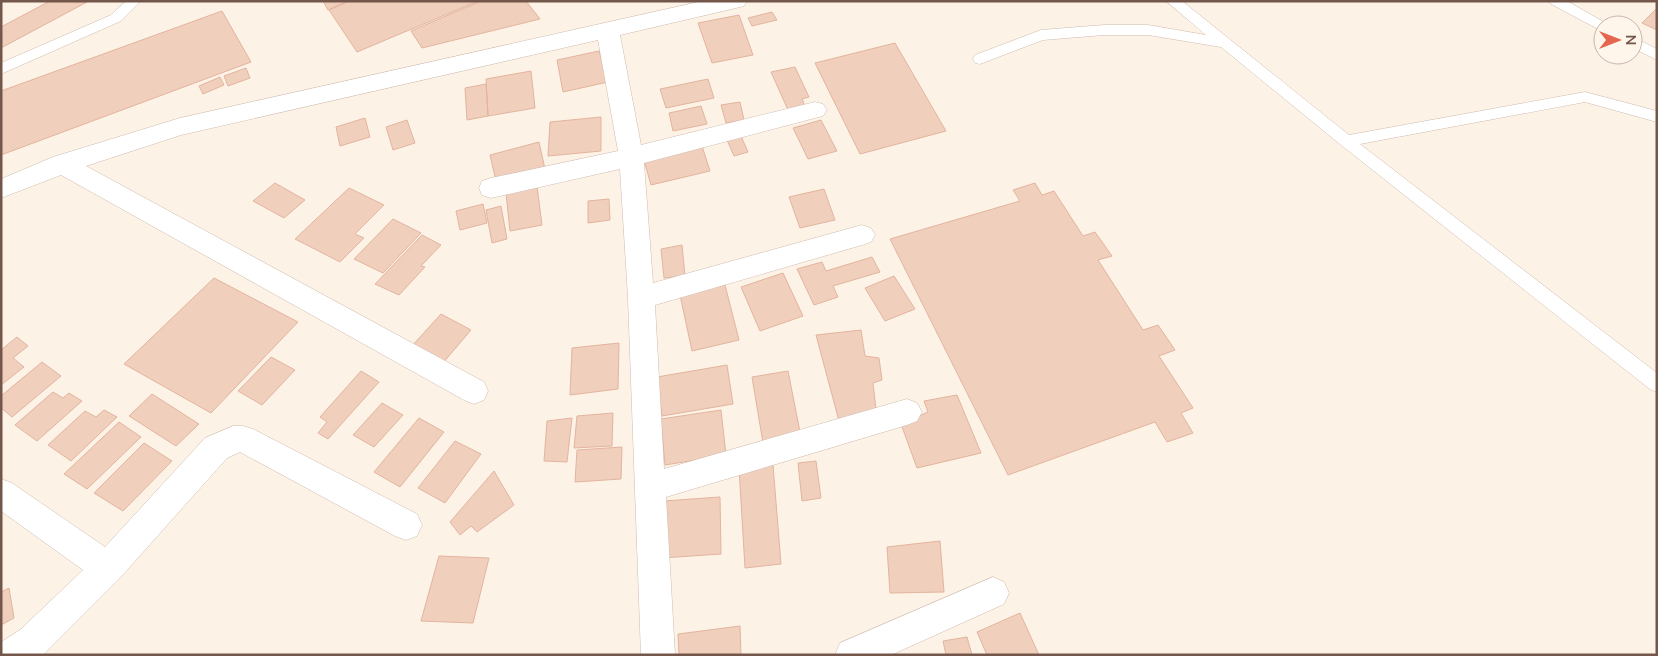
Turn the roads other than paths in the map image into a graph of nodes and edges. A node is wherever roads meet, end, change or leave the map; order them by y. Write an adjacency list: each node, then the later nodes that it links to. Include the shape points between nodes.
1 (134, 1): 11 (lane, via 116,18)
2 (736, 1): 6 (street)
3 (1173, 1): 7 (lane)
4 (1556, 1): 5 (lane)
5 (1593, 21)
6 (608, 32): 15 (street); 16 (street, via 180,126)
7 (1224, 43): 10 (lane, via 1148,30 1104,30 1041,35); 14 (lane)
8 (1643, 47): 9 (lane)
9 (1657, 55)
10 (980, 59)
11 (1, 69)
12 (815, 110): 15 (street)
13 (1657, 117): 14 (lane, via 1585,98)
14 (1346, 141): 21 (lane)
15 (630, 157): 17 (street); 20 (street)
16 (62, 164): 18 (street); 22 (street)
17 (491, 188)
18 (1, 189)
19 (862, 235): 20 (street)
20 (641, 298): 24 (street)
21 (1657, 384)
22 (474, 391)
23 (907, 412): 24 (street)
24 (650, 487): 30 (street)
25 (1, 493): 27 (street)
26 (406, 525): 27 (street, via 243,439 233,439 216,448)
27 (108, 568): 29 (street, via 32,642)
28 (993, 593): 31 (street)
29 (11, 655)
30 (658, 655)
31 (852, 655)

